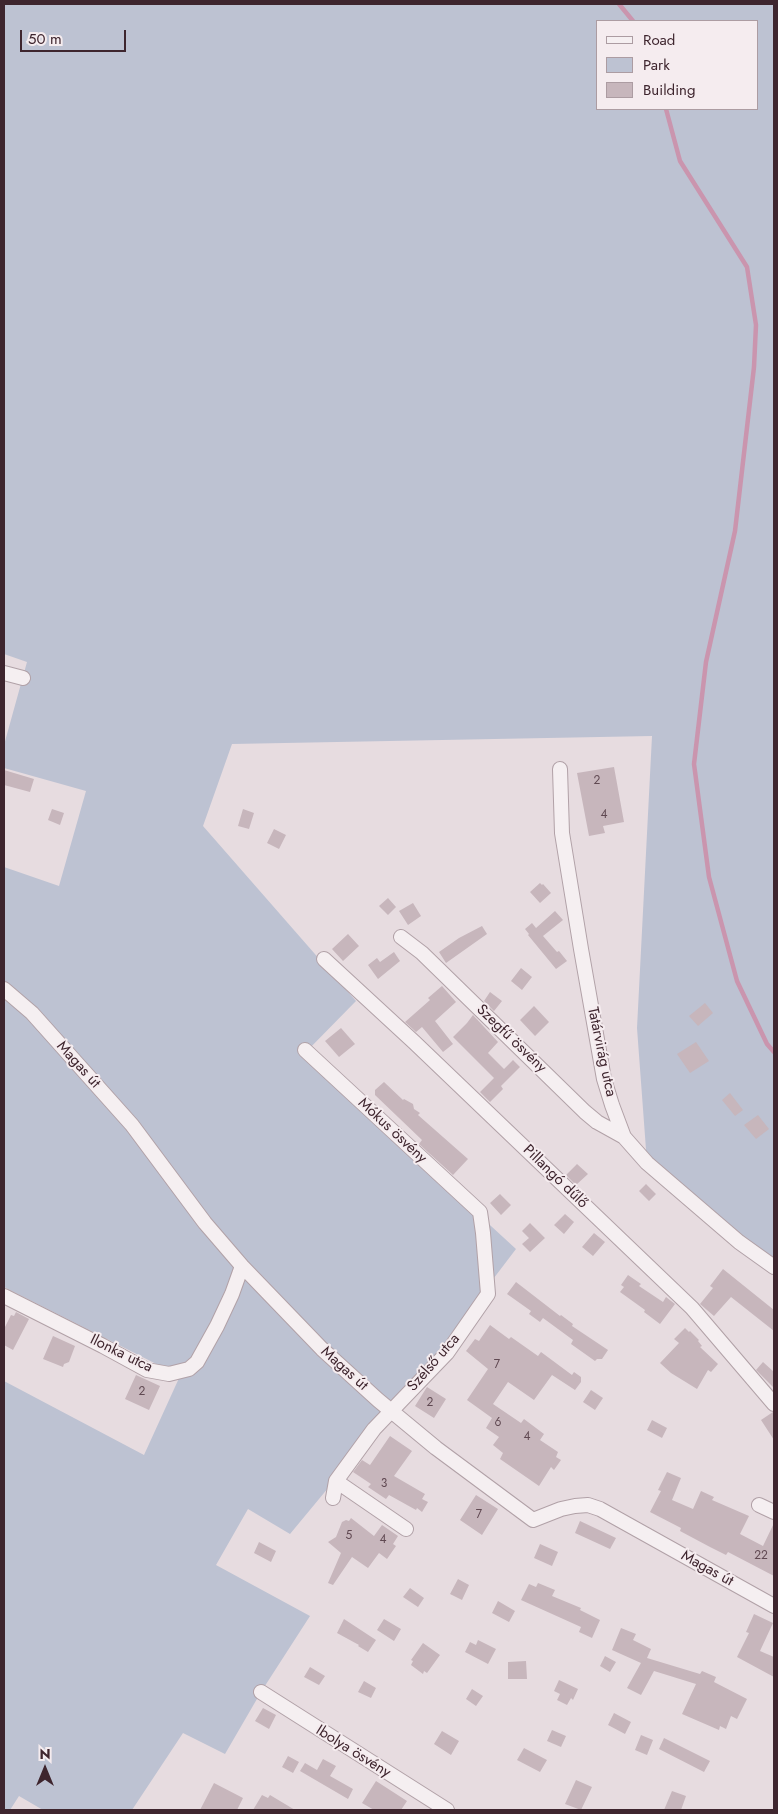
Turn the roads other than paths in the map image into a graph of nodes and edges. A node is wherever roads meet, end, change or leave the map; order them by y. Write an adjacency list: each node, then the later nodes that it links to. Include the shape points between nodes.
1 (4, 673): 2 (street)
2 (23, 678)
3 (560, 769): 8 (street, Tatárvirág utca, via 562,833 582,958 604,1079)
4 (402, 937): 8 (street, Szegfű ösvény, via 422,952 586,1112)
5 (324, 959): 13 (street, Pillangó dűlő, via 692,1308)
6 (4, 989): 10 (street, Magas út, via 32,1013 132,1125 205,1223)
7 (305, 1050): 9 (street, Mókus ösvény)
8 (624, 1137): 11 (street, Tatárvirág utca, via 648,1163 739,1242)
9 (480, 1212): 14 (street, Szélső utca, via 488,1294 446,1353)
10 (242, 1266): 12 (street, Ilonka utca, via 228,1302 197,1362 189,1369 169,1374 148,1370); 14 (street, Magas út, via 322,1349)
11 (774, 1267)
12 (4, 1296)
13 (774, 1404)
14 (392, 1411): 15 (street, Szélső utca, via 374,1429); 20 (street, Magas út, via 533,1520 575,1506 588,1505 600,1509)
15 (336, 1481): 16 (street, Szélső utca); 19 (street)
16 (333, 1498)
17 (760, 1504): 18 (street)
18 (774, 1512)
19 (406, 1529)
20 (774, 1606)
21 (261, 1692): 22 (street, Ibolya ösvény)
22 (447, 1810)

